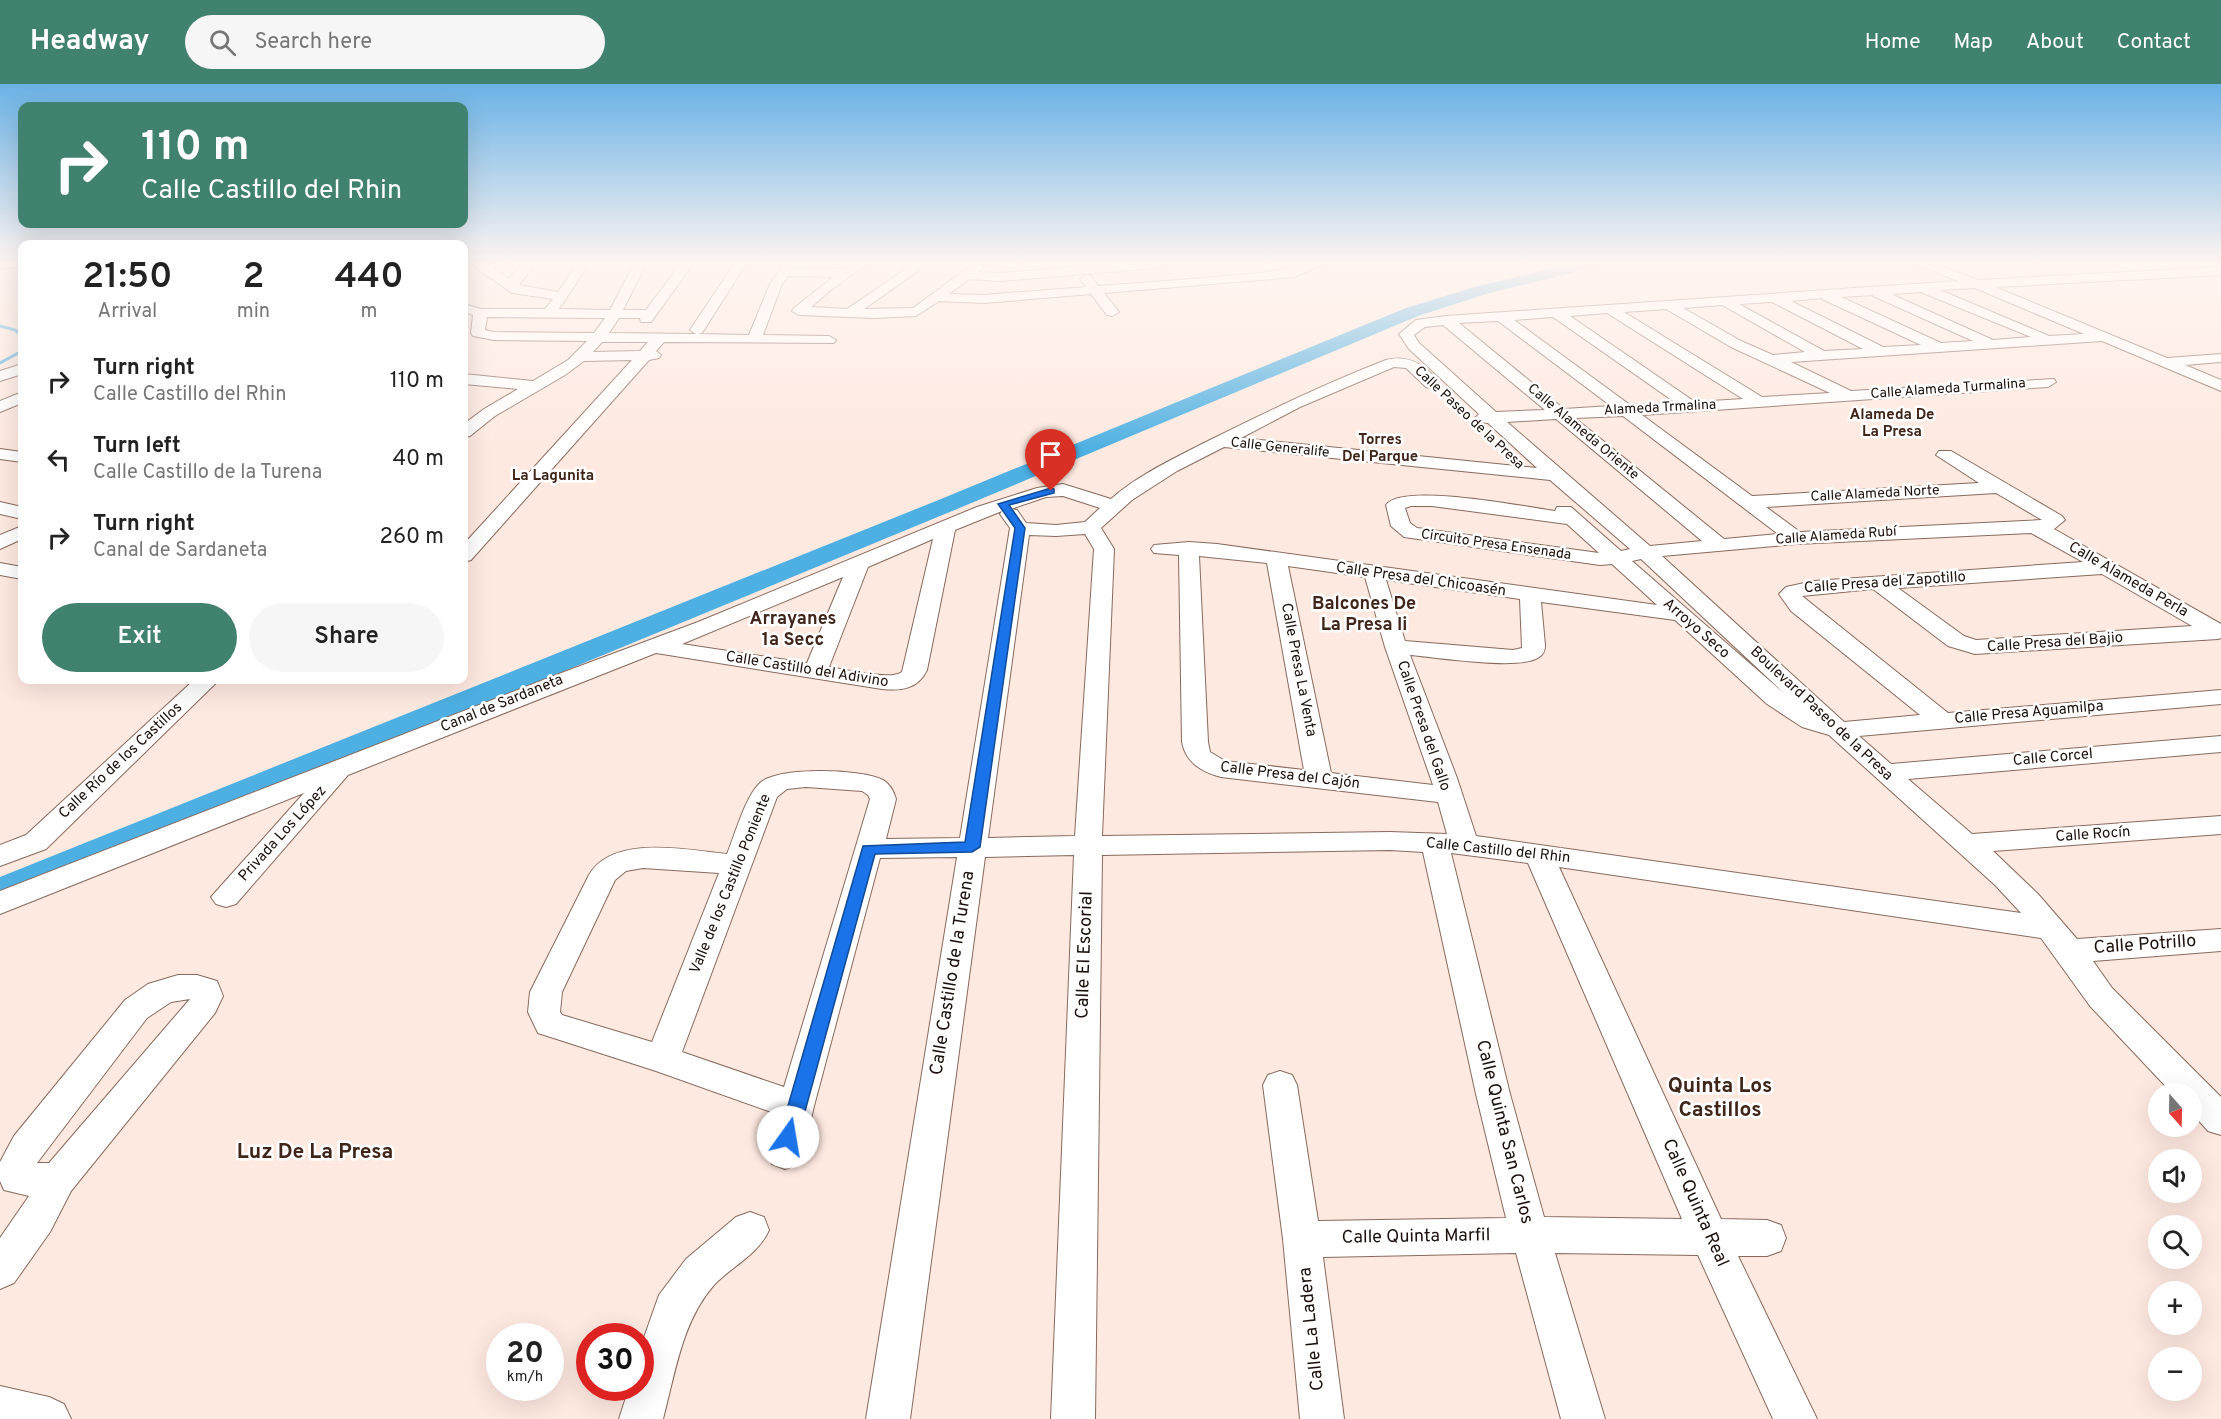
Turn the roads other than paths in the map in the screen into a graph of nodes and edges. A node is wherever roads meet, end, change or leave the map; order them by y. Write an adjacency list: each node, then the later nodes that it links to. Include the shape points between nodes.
1 (478, 326): 22 (street, via 483,335)
2 (605, 326): 22 (street)
3 (648, 326): 22 (street)
4 (657, 326): 28 (street)
5 (673, 326): 23 (street)
6 (759, 326): 23 (street)
7 (846, 326): 20 (street)
8 (1414, 326): 53 (street, Boulevard Paseo de la Presa, via 1406,334 1414,346)
9 (1454, 326): 51 (street, Calle Alameda Oriente)
10 (1516, 326): 48 (street)
11 (1576, 326): 45 (street)
12 (1638, 326): 44 (street)
13 (1705, 326): 34 (street)
14 (1769, 326): 30 (street)
15 (1831, 326): 27 (street)
16 (1892, 326): 26 (street)
17 (1952, 326): 25 (street)
18 (2014, 326): 24 (street)
19 (2079, 326): 21 (street)
20 (827, 335): 23 (street); 32 (street)
21 (2098, 336): 24 (street); 35 (street)
22 (596, 338): 31 (street)
23 (754, 339)
24 (2045, 339): 25 (street)
25 (1990, 344): 26 (street)
26 (1939, 348): 27 (street)
27 (1879, 351): 30 (street)
28 (644, 355): 29 (street); 31 (street); 75 (street)
29 (668, 356)
30 (1822, 356): 34 (street)
31 (579, 357): 40 (street)
32 (821, 357)
33 (2221, 358): 35 (street)
34 (1773, 359): 42 (street)
35 (2163, 363): 41 (street)
36 (18, 370): 37 (street)
37 (0, 376)
38 (468, 379): 40 (street)
39 (2048, 382): 42 (street, Calle Alameda Turmalina)
40 (535, 386): 50 (street)
41 (2221, 386)
42 (1849, 396): 44 (street, Alameda Trmalina)
43 (18, 399): 46 (street)
44 (1759, 402): 45 (street, Alameda Trmalina)
45 (1692, 407): 48 (street, Alameda Trmalina)
46 (0, 408): 49 (street)
47 (468, 408): 50 (street)
48 (1626, 410): 51 (street, Alameda Trmalina); 60 (street)
49 (18, 411)
50 (488, 411): 54 (street)
51 (1561, 414): 53 (street, Alameda Trmalina); 72 (street, Calle Alameda Oriente)
52 (1470, 418): 53 (street, Alameda Trmalina); 55 (street, Calle Paseo de la Presa, via 1411,364 1391,363); 57 (street, Calle Paseo de la Presa)
53 (1492, 418): 58 (street, Boulevard Paseo de la Presa)
54 (468, 428)
55 (1219, 441): 57 (street, Calle Generalife); 61 (street, via 1141,485)
56 (1945, 455): 59 (street)
57 (1528, 472): 58 (street, Calle Generalife)
58 (1555, 475): 76 (street, Boulevard Paseo de la Presa)
59 (2001, 487): 60 (street, Calle Alameda Norte); 66 (street, Calle Alameda Rubí, via 2055,520 2046,526)
60 (1750, 502): 70 (street)
61 (1115, 507): 65 (street, Canal de Sardaneta, via 1072,491 1051,491); 68 (street)
62 (0, 508): 63 (street)
63 (18, 512)
64 (1569, 515): 77 (street, Arroyo Seco); 77 (street, Circuito Presa Ensenada, via 1432,500 1409,500 1395,506 1401,526 1411,533 1579,557)
65 (1012, 516): 67 (street, Canal de Sardaneta); 68 (street, Canal de Sardaneta, via 1049,532); 104 (street, Calle Castillo de la Turena)
66 (2034, 526): 70 (street, Calle Alameda Rubí); 80 (street, Calle Alameda Perla)
67 (946, 527): 79 (street, Canal de Sardaneta); 90 (street, Calle Castillo del Adivino, via 913,677 899,683)
68 (1090, 527): 103 (street, Calle El Escorial, via 1104,549)
69 (18, 534): 71 (street)
70 (1796, 538): 72 (street, Calle Alameda Rubí)
71 (0, 543)
72 (1719, 545): 76 (street, Calle Alameda Rubí)
73 (1190, 548): 74 (street, Calle Presa del Chicoasén); 78 (street, Calle Presa del Chicoasén); 98 (street, Calle Presa del Cajón, via 1196,751 1221,769)
74 (1161, 549)
75 (468, 552)
76 (1645, 552): 77 (street, Calle Alameda Rubí); 94 (street, Boulevard Paseo de la Presa)
77 (1616, 558): 86 (street, Arroyo Seco)
78 (1276, 559): 83 (street, Calle Presa del Chicoasén); 98 (street, Calle Presa La Venta)
79 (860, 563): 88 (street, Canal de Sardaneta); 90 (street)
80 (2107, 567): 84 (street, Calle Presa del Zapotillo); 87 (street, Calle Alameda Perla)
81 (0, 569): 82 (street)
82 (18, 572)
83 (1374, 573): 85 (street, Calle Presa del Chicoasén); 89 (street, Calle Presa del Gallo)
84 (1878, 584): 87 (street, Calle Presa del Bajio, via 1956,641 1975,647); 93 (street, Calle Presa del Zapotillo, via 1799,588 1790,594 1799,606)
85 (1530, 595): 86 (street, Calle Presa del Chicoasén); 89 (street, via 1534,645 1529,654 1513,657)
86 (1682, 615): 94 (street, Arroyo Seco, via 1793,712)
87 (2219, 633)
88 (655, 646): 90 (street, Calle Castillo del Adivino); 96 (street, Canal de Sardaneta)
89 (1396, 647): 99 (street, Calle Presa del Gallo)
90 (816, 671)
91 (203, 684): 107 (street, Calle Río de los Castillos, via 36,842)
92 (2221, 697): 93 (street, Calle Presa Aguamilpa)
93 (1941, 720): 94 (street, Calle Presa Aguamilpa)
94 (1838, 730): 97 (street, Boulevard Paseo de la Presa)
95 (2221, 744): 97 (street, Calle Corcel)
96 (339, 770): 109 (street, Privada Los López); 110 (street, Canal de Sardaneta)
97 (1885, 773): 102 (street, Boulevard Paseo de la Presa)
98 (1319, 780): 99 (street, Calle Presa del Cajón)
99 (1448, 795): 101 (street, Calle Presa del Gallo)
100 (2221, 825): 102 (street, Calle Rocín)
101 (1449, 844): 103 (street, Calle Castillo del Rhin, via 1390,841); 106 (street, Calle Castillo del Rhin); 121 (street, Calle Quinta San Carlos, via 1493,1094)
102 (1966, 844): 111 (street, Boulevard Paseo de la Presa, via 2028,901)
103 (1088, 845): 104 (street, Calle Castillo del Rhin); 130 (street, Calle El Escorial)
104 (972, 847): 105 (street, Calle Castillo del Rhin); 129 (street, Calle Castillo de la Turena)
105 (869, 849): 108 (street, Valle de los Castillo Poniente, via 883,799 879,790 857,782 793,780 777,784 767,792); 116 (street, Valle de los Castillo Poniente)
106 (1539, 855): 111 (street, Calle Castillo del Rhin); 122 (street, Calle Quinta Real)
107 (0, 856)
108 (736, 865): 114 (street, Valle de los Castillo Poniente); 114 (street, via 640,859 609,868 546,992 544,1012 550,1024)
109 (226, 897)
110 (0, 903)
111 (2050, 928): 113 (street, Boulevard Paseo de la Presa)
112 (2221, 940): 113 (street, Calle Potrillo)
113 (2069, 951): 117 (street, Boulevard Paseo de la Presa, via 2101,997)
114 (662, 1059): 116 (street)
115 (1280, 1085): 124 (street, Calle La Ladera)
116 (796, 1106): 118 (street, Valle de los Castillo Poniente)
117 (2221, 1120)
118 (785, 1153)
119 (58, 1179): 119 (street, via 196,1015 207,996 206,990 198,986 170,989 136,1009 27,1147 15,1169 17,1178); 125 (street, via 37,1220)
120 (750, 1230): 128 (street, via 700,1272 673,1309)
121 (1530, 1235): 122 (street, Calle Quinta Marfil); 124 (street, Calle Quinta Marfil); 132 (street, Calle Quinta San Carlos)
122 (1710, 1238): 123 (street, Calle Quinta Marfil); 133 (street, Calle Quinta Real)
123 (1767, 1238)
124 (1302, 1239): 131 (street, Calle La Ladera)
125 (0, 1270)
126 (0, 1408): 127 (street)
127 (49, 1419)
128 (641, 1419)
129 (888, 1419)
130 (1073, 1419)
131 (1322, 1419)
132 (1583, 1419)
133 (1795, 1419)

